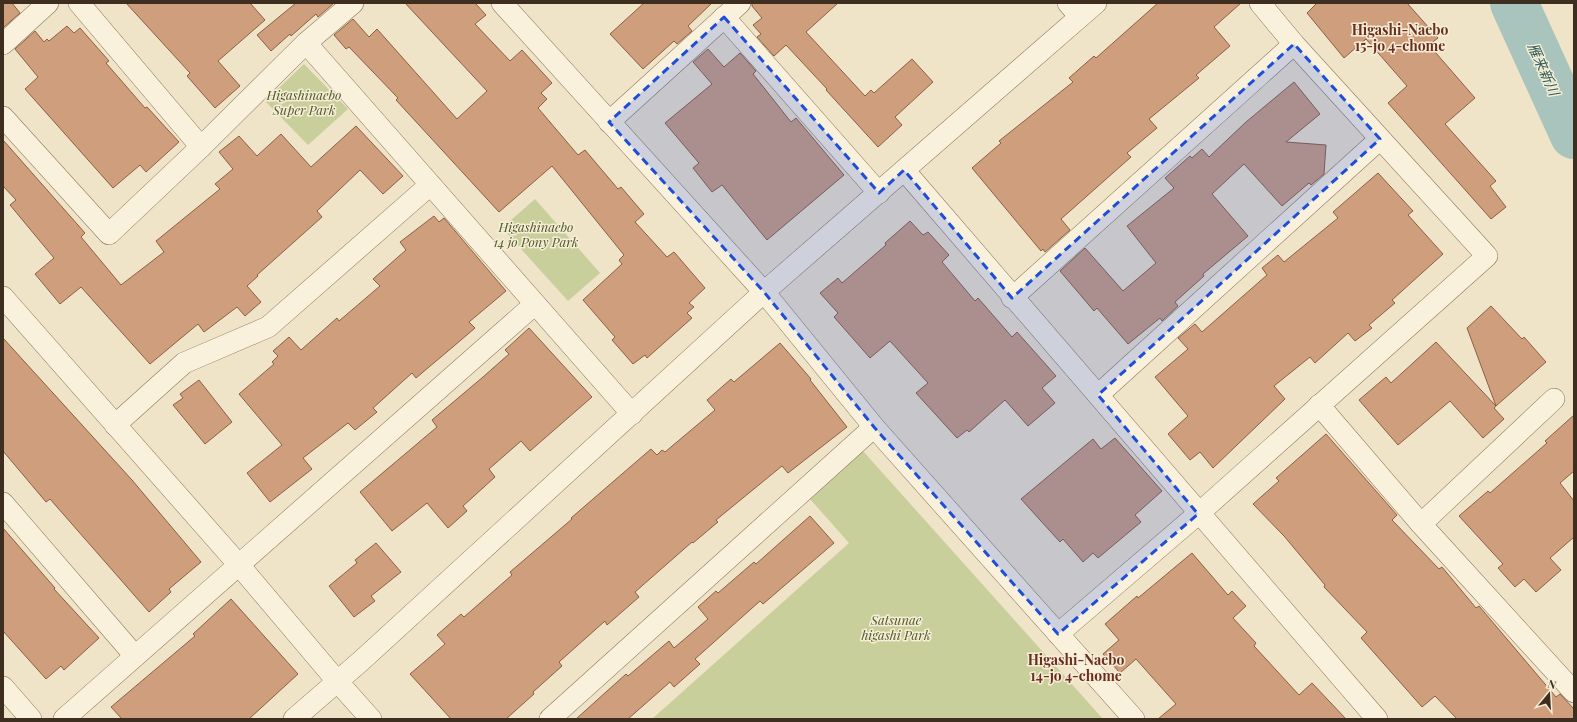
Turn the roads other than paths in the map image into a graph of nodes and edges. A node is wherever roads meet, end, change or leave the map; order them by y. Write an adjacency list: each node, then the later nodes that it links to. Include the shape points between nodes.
1 (48, 3): 11 (street)
2 (79, 3): 16 (street)
3 (353, 3): 10 (street)
4 (502, 3): 14 (street)
5 (740, 3): 9 (street)
6 (1096, 3): 8 (street)
7 (1260, 3): 12 (street)
8 (1074, 10): 17 (street)
9 (724, 17): 14 (street); 19 (street)
10 (306, 43): 16 (street); 18 (street)
11 (3, 44)
12 (1294, 44): 15 (street); 22 (street)
13 (3, 117): 16 (street, via 109,234)
14 (609, 122): 20 (street)
15 (1380, 139): 24 (street); 26 (street, via 1487,256)
16 (200, 148)
17 (904, 170): 19 (street); 22 (street)
18 (430, 185): 23 (street); 28 (street, via 268,327 184,363)
19 (879, 193): 20 (street)
20 (764, 292): 27 (street); 29 (street)
21 (3, 297): 28 (street)
22 (1012, 298): 24 (street)
23 (535, 304): 27 (street); 33 (street)
24 (1098, 395): 31 (street)
25 (1554, 399): 32 (street)
26 (1319, 405): 31 (street); 32 (street)
27 (632, 414): 36 (street, via 361,662)
28 (115, 425): 33 (street)
29 (874, 427): 34 (street); 43 (street)
30 (3, 503): 35 (street)
31 (1198, 514): 34 (street); 45 (street)
32 (1421, 524): 38 (street)
33 (239, 565): 35 (street); 36 (street)
34 (1058, 634): 44 (street)
35 (135, 656): 40 (street)
36 (337, 681): 41 (street); 42 (street)
37 (3, 687): 39 (street)
38 (1574, 692)
39 (31, 719)
40 (64, 719)
41 (294, 719)
42 (371, 719)
43 (550, 719)
44 (1134, 719)
45 (1376, 719)

